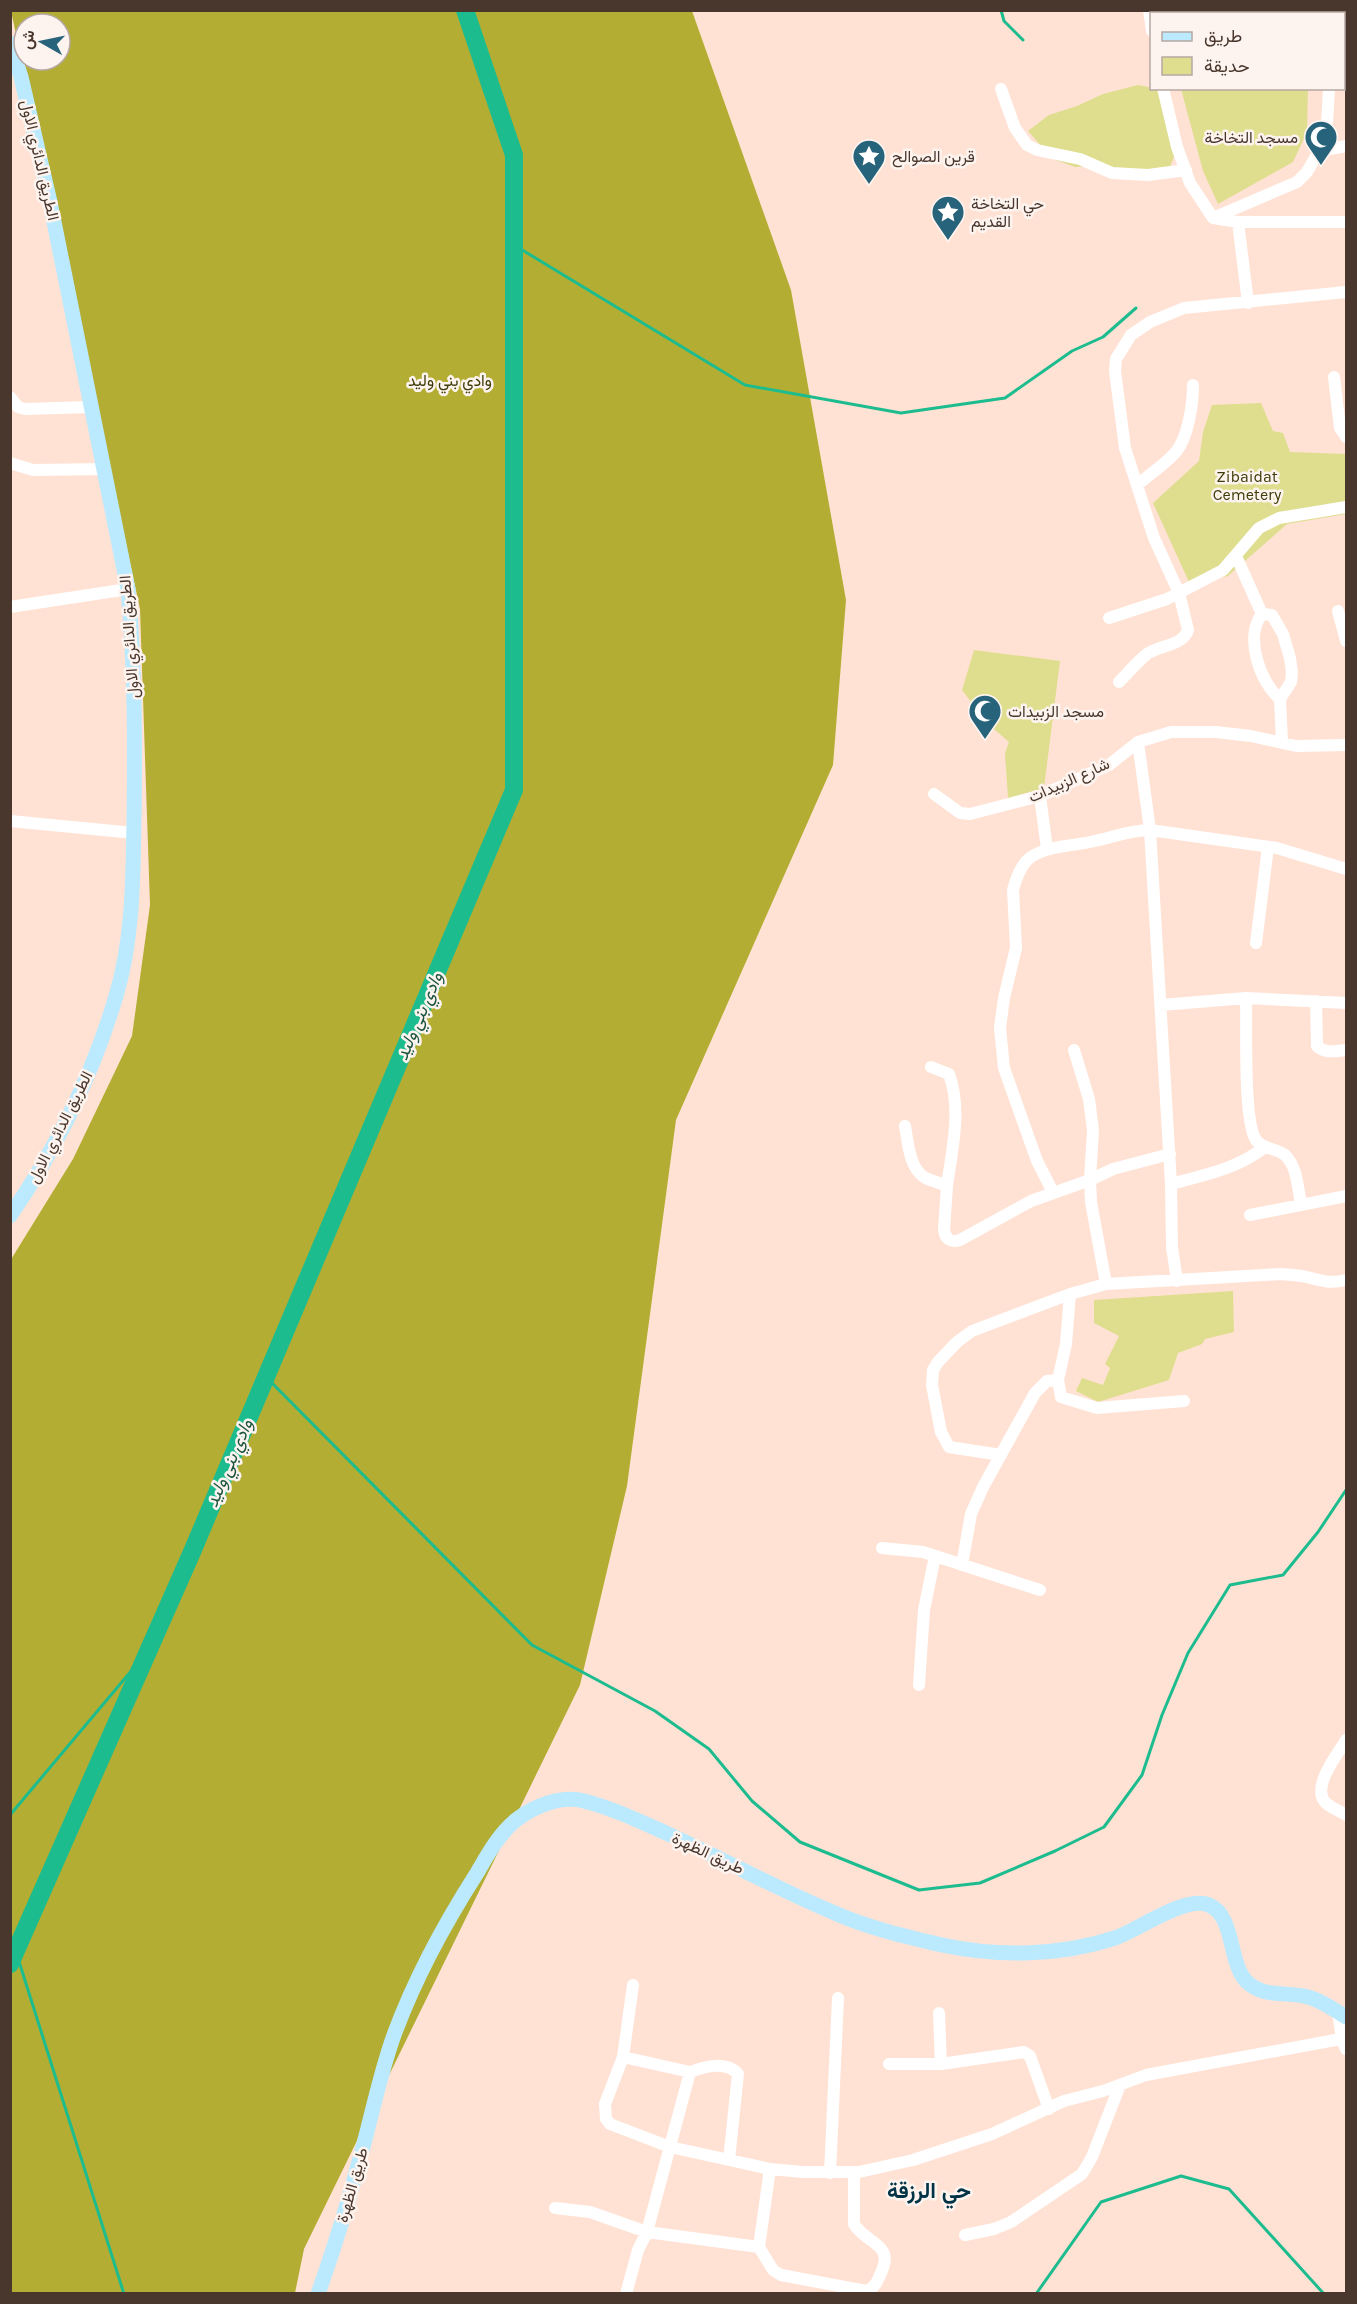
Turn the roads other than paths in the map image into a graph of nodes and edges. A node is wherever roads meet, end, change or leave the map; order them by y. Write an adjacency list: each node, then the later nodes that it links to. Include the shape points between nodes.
1 (10, 43): 16 (main road, الطريق الدائري الاول, via 40,154)
2 (1001, 89): 7 (street, via 1015,128 1037,150 1080,159 1112,173 1148,175)
3 (1163, 90): 7 (street)
4 (1329, 90): 6 (street)
5 (1347, 146): 6 (street)
6 (1330, 148): 8 (street, via 1319,152 1297,182)
7 (1186, 170): 8 (street)
8 (1213, 218): 9 (street)
9 (1238, 222): 10 (street); 12 (street)
10 (1347, 222)
11 (1347, 292): 12 (street)
12 (1248, 303): 21 (street, via 1184,308 1150,322 1122,346 1115,372 1125,448)
13 (1334, 377): 17 (street)
14 (1193, 385): 21 (street, via 1181,445)
15 (10, 397): 16 (street, via 25,409)
16 (91, 407): 20 (main road, الطريق الدائري الاول)
17 (1343, 413): 18 (street, via 1340,428)
18 (1347, 437)
19 (10, 463): 20 (street, via 33,470)
20 (105, 469): 24 (main road, الطريق الدائري الاول)
21 (1137, 485): 25 (street, via 1154,538)
22 (1347, 507): 23 (street, via 1279,518 1259,528)
23 (1236, 556): 25 (street, via 1223,570); 28 (street)
24 (128, 589): 26 (street); 40 (main road, الطريق الدائري الاول, via 134,697)
25 (1179, 593): 29 (street); 31 (street, via 1186,635 1147,655)
26 (10, 607)
27 (1338, 611): 30 (street)
28 (1262, 614): 32 (street, via 1255,629 1255,647 1263,680); 32 (street, via 1272,615 1279,623 1290,658 1291,682)
29 (1109, 618)
30 (1347, 641)
31 (1119, 682)
32 (1281, 699): 34 (street)
33 (1138, 741): 34 (street, شارع الزبيدات, via 1171,732 1216,732); 37 (street, شارع الزبيدات, via 1109,765); 39 (street)
34 (1282, 742): 35 (street, شارع الزبيدات, via 1296,746)
35 (1347, 745)
36 (934, 794): 37 (street, شارع الزبيدات, via 960,813 970,814)
37 (1040, 796): 42 (street)
38 (10, 821): 40 (street)
39 (1150, 830): 41 (street); 42 (street); 48 (street)
40 (134, 834): 62 (main road, الطريق الدائري الاول, via 130,927 117,995 84,1088)
41 (1268, 847): 43 (street); 44 (street)
42 (1047, 849): 58 (street, via 1029,859 1015,882 1016,948 1000,1028 1004,1068 1037,1161)
43 (1347, 869)
44 (1256, 943)
45 (1246, 998): 46 (street); 48 (street); 53 (street, via 1248,1110 1255,1139)
46 (1316, 1001): 47 (street); 50 (street, via 1317,1046 1328,1051)
47 (1347, 1004)
48 (1161, 1005): 54 (street)
49 (1074, 1050): 55 (street, via 1089,1099 1093,1130)
50 (1347, 1050)
51 (931, 1067): 57 (street, via 948,1074 954,1103)
52 (905, 1126): 57 (street, via 910,1155 920,1173)
53 (1264, 1147): 56 (street, via 1231,1168); 60 (street, via 1288,1157)
54 (1170, 1154): 55 (street, via 1113,1169); 56 (street)
55 (1090, 1180): 58 (street); 65 (street)
56 (1171, 1184): 64 (street)
57 (948, 1186): 58 (street, via 944,1230 945,1236 955,1242)
58 (1053, 1192)
59 (1347, 1196): 60 (street)
60 (1301, 1205): 61 (street)
61 (1250, 1215)
62 (10, 1216)
63 (1347, 1280): 64 (street, via 1323,1283 1281,1274)
64 (1177, 1281): 65 (street)
65 (1106, 1284): 66 (street)
66 (1071, 1294): 67 (street); 69 (street, via 972,1331 933,1370 932,1385 944,1441 956,1450)
67 (1058, 1380): 68 (street, via 1061,1396 1097,1408); 69 (street, via 1041,1385)
68 (1184, 1401)
69 (1001, 1455): 72 (street, via 971,1514)
70 (882, 1548): 71 (street)
71 (935, 1556): 72 (street); 74 (street, via 924,1610)
72 (962, 1565): 73 (street)
73 (1040, 1590)
74 (919, 1685)
75 (1347, 1740): 76 (street, via 1320,1786 1326,1803)
76 (1347, 1815)
77 (633, 1985): 82 (street)
78 (838, 1998): 92 (street)
79 (939, 2013): 84 (street)
80 (1342, 2015): 81 (street); 97 (main road, طريق الظهرة, via 1310,1997 1272,1994 1250,1984 1238,1967 1224,1919 1207,1904 1191,1904 1130,1933 1071,1949 996,1952 944,1945 839,1916 628,1816 581,1800 557,1801 534,1808 498,1839 461,1899 408,2000)
81 (1345, 2042): 86 (street, via 1181,2067)
82 (623, 2057): 85 (street); 88 (street, via 605,2104 606,2119 616,2127)
83 (889, 2064): 84 (street)
84 (941, 2064): 87 (street, via 1024,2052 1030,2056)
85 (690, 2072): 88 (street); 89 (street, via 714,2065 731,2068 738,2074)
86 (1120, 2085): 87 (street); 95 (street, via 1082,2174 1011,2222)
87 (1049, 2109): 91 (street, via 992,2134 912,2160)
88 (670, 2147): 89 (street); 94 (street)
89 (729, 2160): 90 (street)
90 (770, 2169): 92 (street); 96 (street)
91 (854, 2172): 92 (street); 96 (street, via 854,2224 886,2257 870,2290 789,2278 773,2270)
92 (830, 2173)
93 (555, 2208): 94 (street, via 590,2212)
94 (647, 2232): 96 (street); 98 (street)
95 (965, 2235)
96 (759, 2247)
97 (318, 2294)
98 (626, 2294)

